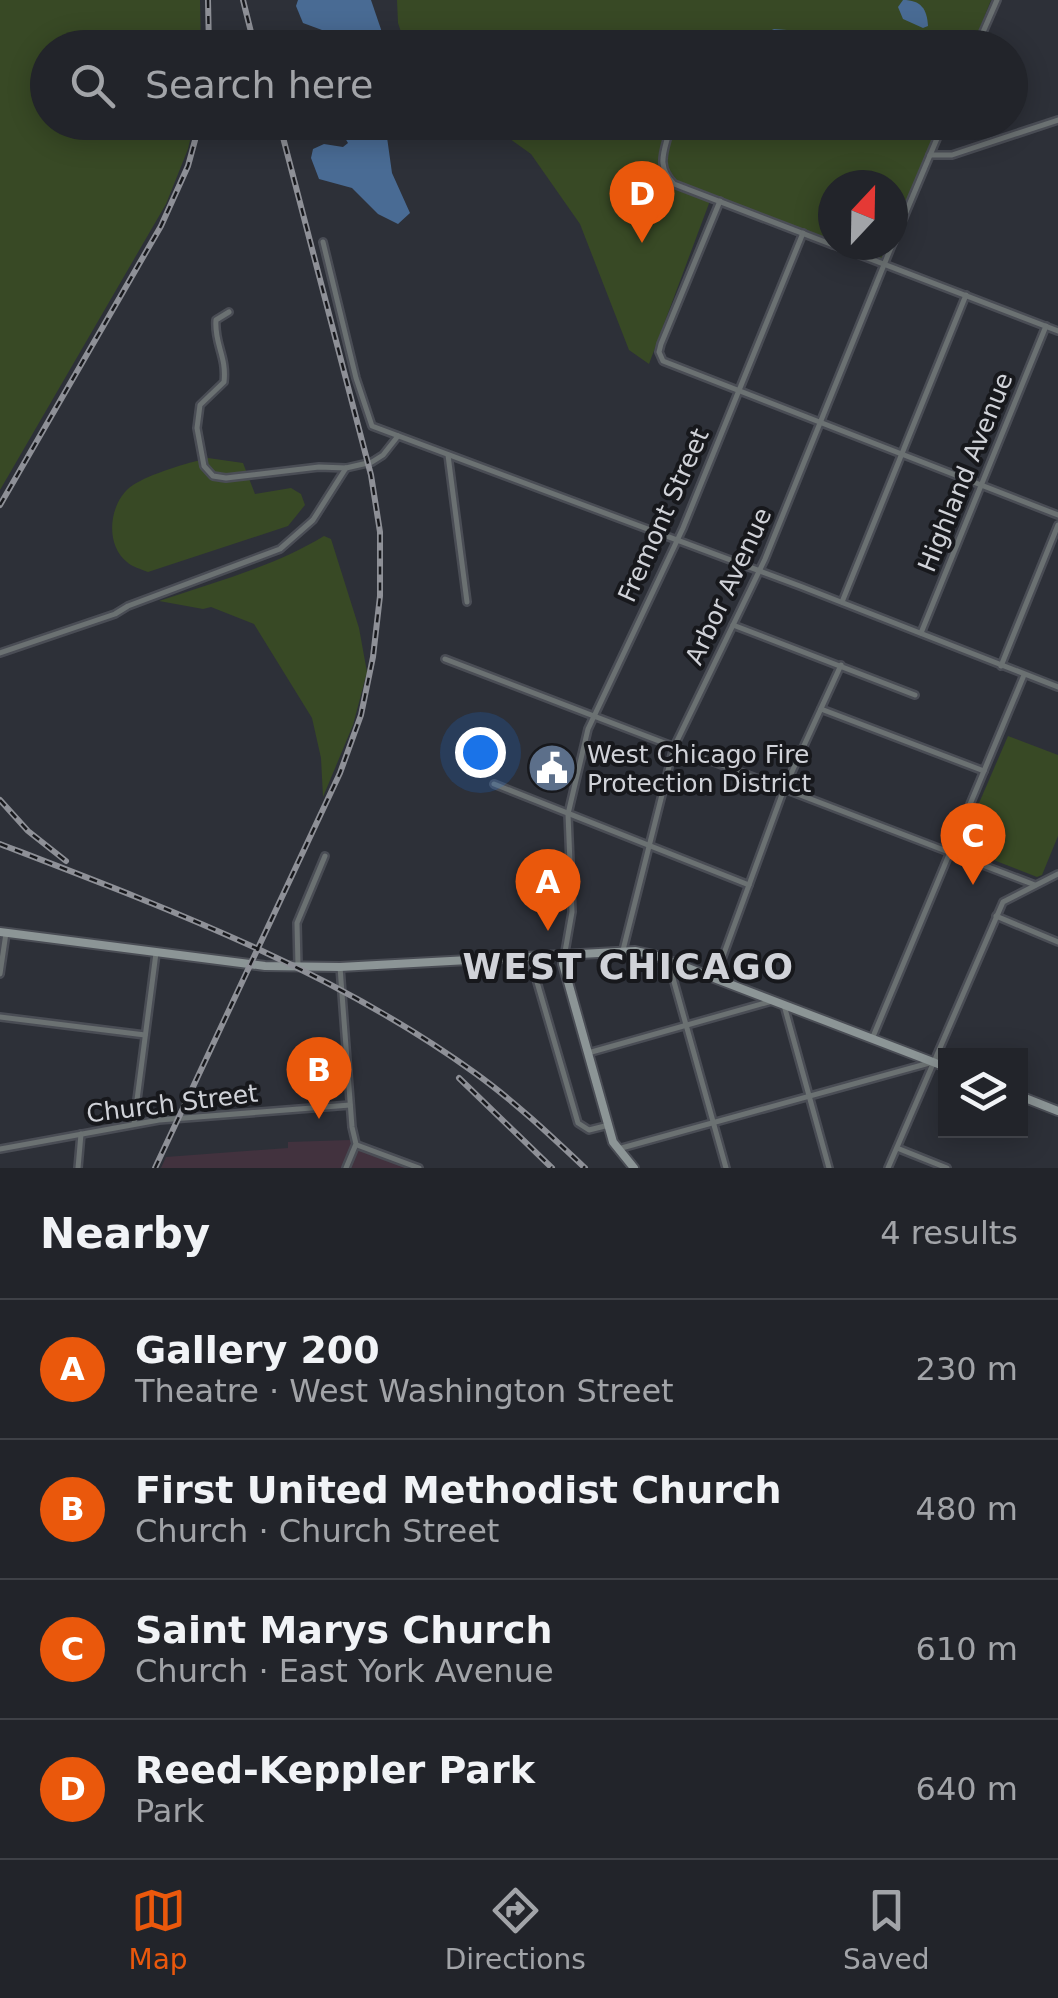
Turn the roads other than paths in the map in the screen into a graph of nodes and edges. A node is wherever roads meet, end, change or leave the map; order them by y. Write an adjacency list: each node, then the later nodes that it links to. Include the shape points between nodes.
1 (997, 0): 2 (street)
2 (984, 30)
3 (1058, 120): 4 (street)
4 (1028, 130)
5 (666, 140): 9 (street, via 664,174)
6 (937, 140): 8 (street, Arbor Avenue)
7 (996, 140): 8 (street)
8 (930, 156): 10 (street, Arbor Avenue)
9 (720, 201): 11 (street); 21 (street, via 660,356 669,366)
10 (908, 207)
11 (803, 233): 12 (street); 21 (street, Fremont Street)
12 (818, 239)
13 (323, 242): 23 (street, via 372,426)
14 (873, 260): 16 (street)
15 (886, 260): 16 (street, Arbor Avenue)
16 (884, 264): 17 (street); 22 (street, Arbor Avenue)
17 (966, 296): 19 (street); 25 (street)
18 (229, 312): 26 (street, via 216,320 224,382 200,405 204,466 226,478)
19 (1046, 326): 20 (street); 27 (street, Highland Avenue)
20 (1058, 330)
21 (738, 392): 22 (street); 30 (street, Fremont Street)
22 (819, 424): 25 (street); 31 (street, Arbor Avenue)
23 (398, 436): 24 (street); 26 (street, via 378,460)
24 (448, 455): 30 (street); 32 (street)
25 (901, 456): 27 (street); 33 (street)
26 (346, 468): 36 (street, via 313,520 280,549)
27 (982, 486): 28 (street); 35 (street, Highland Avenue)
28 (1058, 515)
29 (1058, 526): 39 (street)
30 (677, 540): 31 (street); 44 (street, Fremont Street)
31 (759, 571): 33 (street); 34 (street, Arbor Avenue)
32 (468, 602)
33 (842, 602): 35 (street)
34 (733, 625): 38 (street); 45 (street, Arbor Avenue)
35 (921, 633): 39 (street)
36 (0, 653)
37 (445, 659): 44 (street)
38 (841, 665): 42 (street); 43 (street)
39 (1001, 666): 40 (street)
40 (1024, 675): 41 (street); 46 (street)
41 (1058, 688)
42 (916, 695)
43 (821, 709): 46 (street); 48 (street)
44 (594, 716): 45 (street); 49 (street, Fremont Street)
45 (674, 747): 48 (street); 50 (street, Arbor Avenue)
46 (984, 771): 51 (street)
47 (494, 784): 49 (street)
48 (784, 789): 51 (street); 54 (street)
49 (568, 814): 50 (street); 61 (street, Fremont Street, via 572,912)
50 (650, 846): 54 (street); 59 (street, Arbor Avenue)
51 (951, 853): 55 (street); 73 (street)
52 (325, 856): 64 (street, via 298,923)
53 (1058, 874): 55 (street)
54 (749, 885): 67 (street)
55 (1034, 885): 56 (street, via 1003,902)
56 (996, 916): 58 (street); 75 (street)
57 (3, 933): 60 (main road); 66 (street)
58 (1058, 942)
59 (623, 950): 61 (main road); 63 (main road)
60 (156, 952): 64 (main road); 72 (street)
61 (564, 953): 62 (main road); 74 (main road)
62 (529, 955): 65 (main road); 83 (street, via 578,1122 589,1130)
63 (671, 962): 67 (main road); 71 (street)
64 (298, 966): 65 (main road)
65 (340, 966): 79 (street)
66 (0, 974)
67 (714, 978): 68 (main road)
68 (772, 1001): 69 (main road); 71 (street)
69 (784, 1005): 73 (main road); 77 (street)
70 (0, 1017): 72 (street)
71 (686, 1025): 74 (street); 81 (street)
72 (145, 1035): 82 (street)
73 (872, 1039): 75 (main road)
74 (588, 1053): 83 (main road)
75 (934, 1062): 76 (main road); 77 (street); 86 (street)
76 (938, 1064)
77 (809, 1095): 81 (street); 94 (street)
78 (1028, 1099): 80 (main road)
79 (350, 1105): 82 (street, Church Street); 85 (street)
80 (1058, 1109)
81 (713, 1122): 88 (street); 93 (street)
82 (134, 1123): 84 (street, Church Street)
83 (609, 1125): 88 (main road)
84 (82, 1134): 87 (street, Church Street); 89 (street)
85 (356, 1144): 90 (street); 91 (street)
86 (897, 1148): 95 (street); 96 (street)
87 (0, 1149)
88 (618, 1149): 92 (main road)
89 (78, 1168)
90 (346, 1168)
91 (419, 1168)
92 (634, 1168)
93 (726, 1168)
94 (830, 1168)
95 (888, 1168)
96 (948, 1168)

